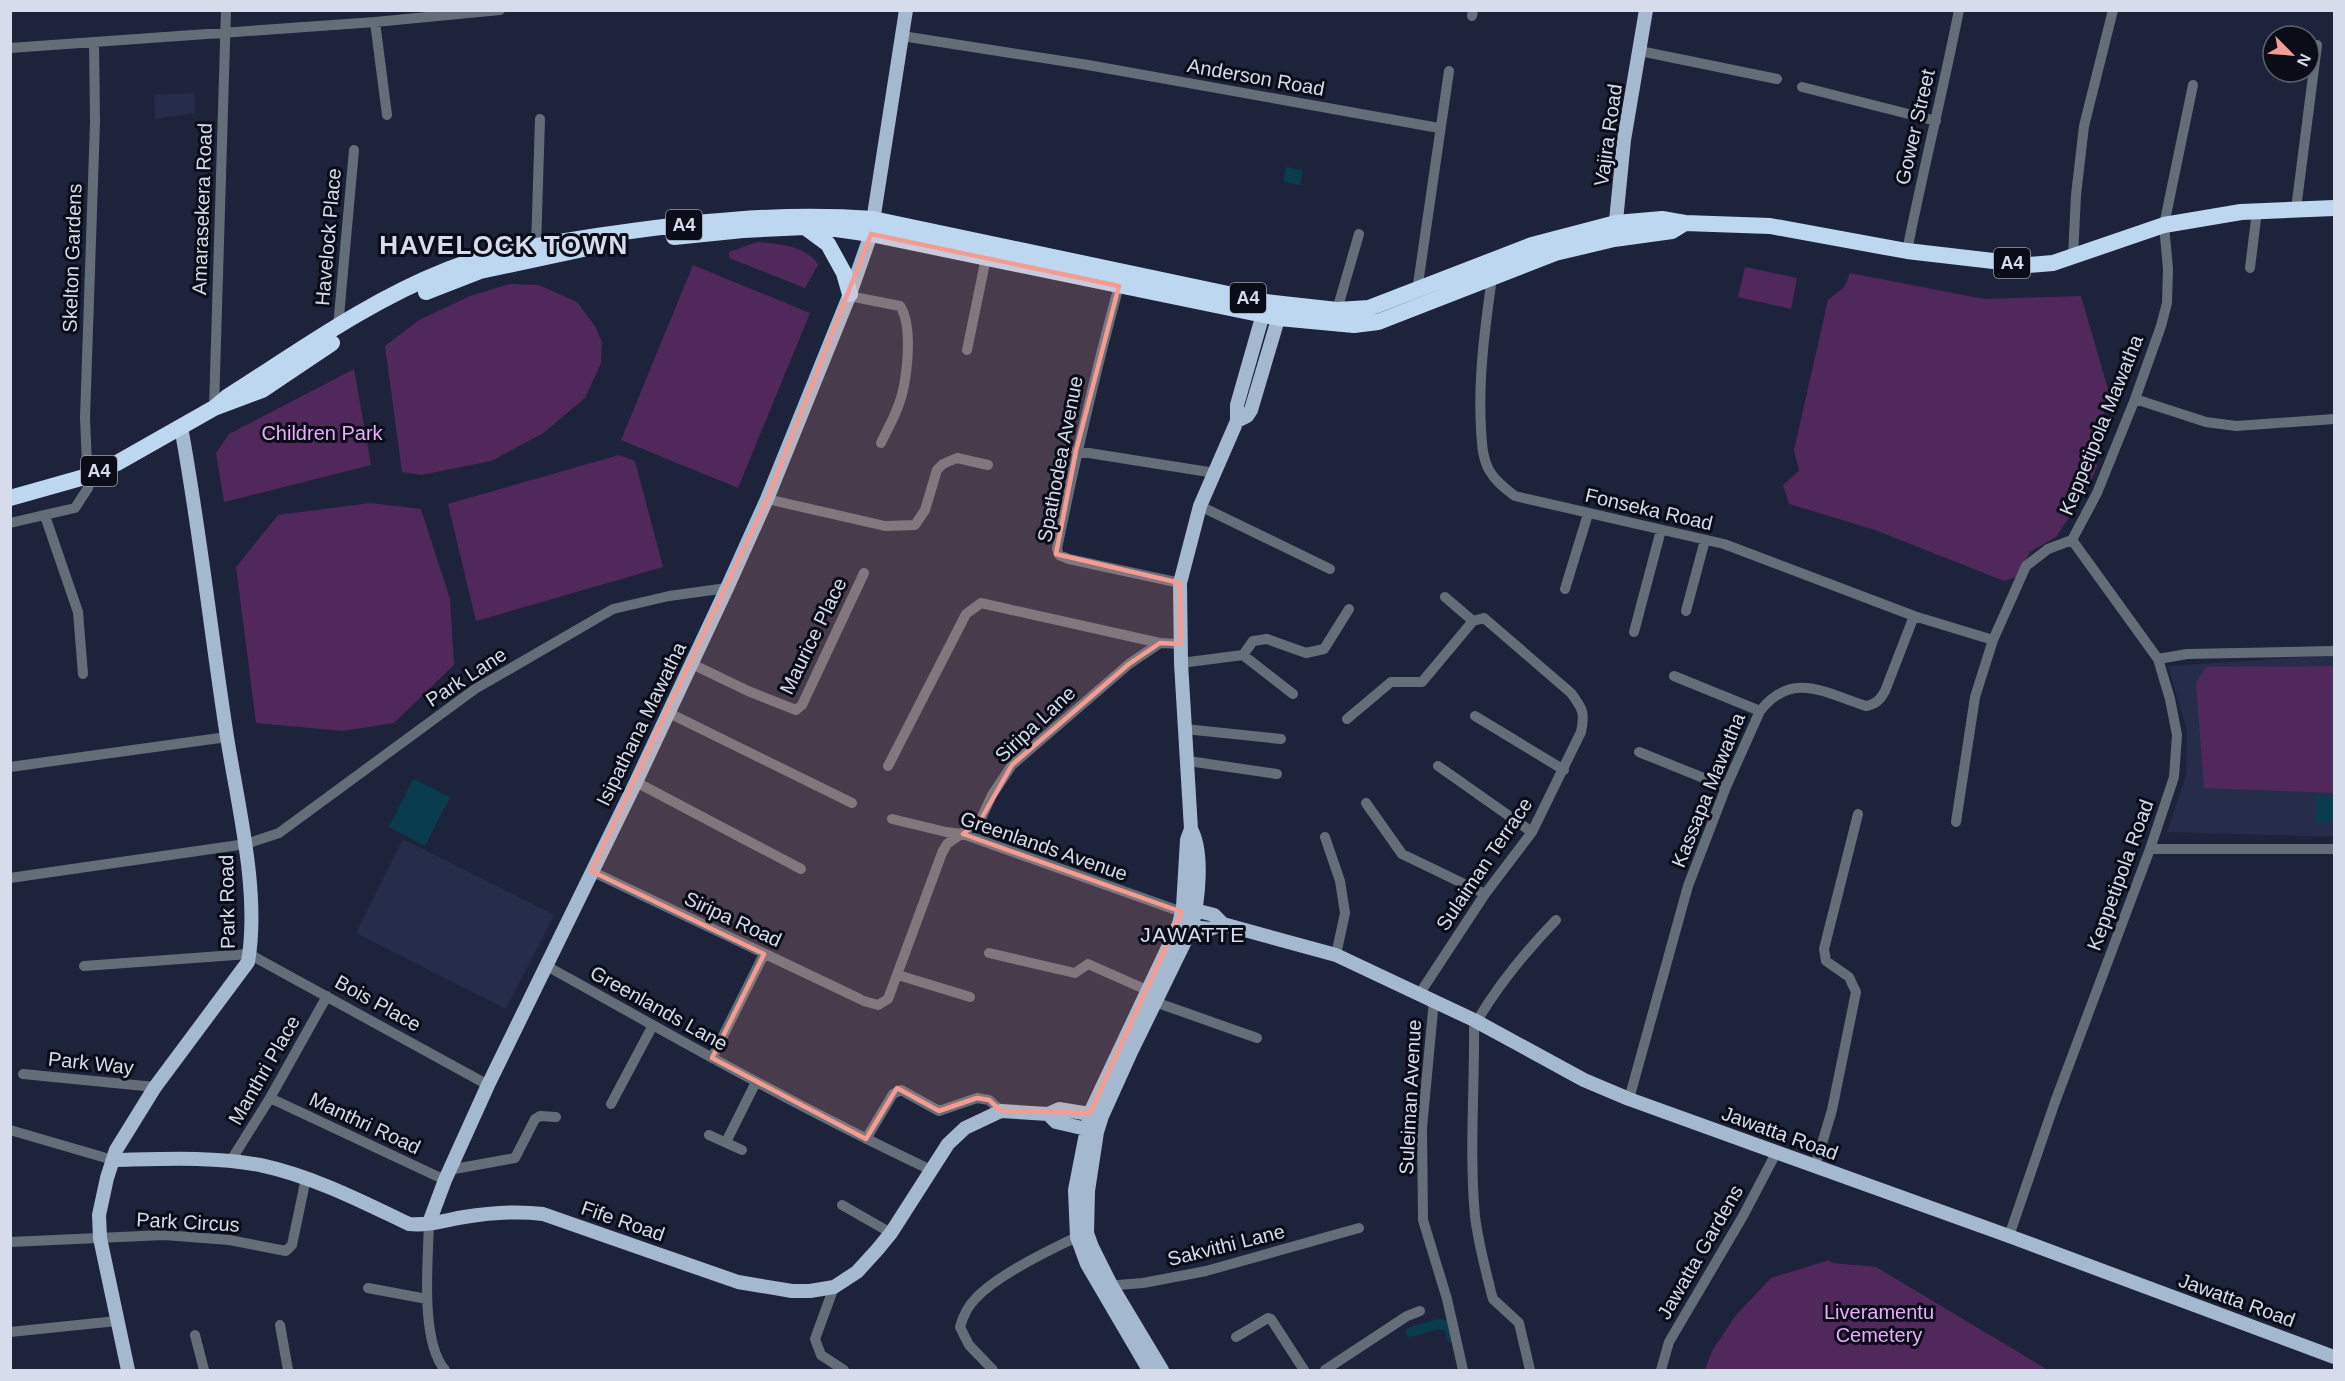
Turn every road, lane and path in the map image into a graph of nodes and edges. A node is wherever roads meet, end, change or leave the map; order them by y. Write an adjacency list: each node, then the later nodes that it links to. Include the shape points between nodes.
1 (226, 10): 8 (street, Amarasekera Road)
2 (500, 10): 7 (street)
3 (906, 10): 9 (main road, Isipathana Mawatha)
4 (1646, 10): 12 (main road, Vajira Road)
5 (1959, 10): 20 (street, Gower Street)
6 (2113, 10): 33 (street, via 2084,126)
7 (375, 22): 8 (street); 18 (street)
8 (226, 32): 10 (street); 45 (street, Amarasekera Road)
9 (902, 36): 21 (street, Anderson Road, via 1088,64); 28 (main road, Isipathana Mawatha)
10 (93, 42): 11 (street); 52 (street, Skelton Gardens, via 95,122 85,418)
11 (10, 48)
12 (1640, 51): 14 (street); 29 (main road, Vajira Road, via 1624,140)
13 (1449, 70): 21 (street)
14 (1777, 79)
15 (2313, 84): 24 (street)
16 (2193, 85): 26 (street, Keppetipola Mawatha)
17 (1802, 87): 20 (street)
18 (387, 116)
19 (540, 118): 31 (street)
20 (1936, 121): 32 (street, Gower Street)
21 (1439, 128): 38 (street)
22 (354, 150): 42 (street, Havelock Place)
23 (2334, 208): 24 (highway, A4)
24 (2296, 209): 25 (highway, A4)
25 (2257, 211): 26 (highway, A4); 35 (street)
26 (2164, 225): 33 (highway, A4); 44 (street, Keppetipola Mawatha, via 2167,303)
27 (805, 226): 28 (highway, A4); 39 (highway, via 828,244 844,273); 45 (highway, A4, via 644,239 480,271 393,307 346,333 262,390)
28 (872, 227): 31 (highway, A4, via 819,215 728,219); 34 (highway, A4); 39 (main road, Isipathana Mawatha); 40 (highway, A4)
29 (1615, 231): 32 (highway, A4, via 1672,231 1685,223 1770,226); 36 (highway, A4); 38 (highway, A4, via 1532,245)
30 (1359, 234): 41 (street)
31 (536, 247): 42 (highway, A4, via 447,270)
32 (1907, 251): 33 (highway, A4, via 2028,265)
33 (2073, 256)
34 (986, 258): 37 (highway, A4); 43 (street)
35 (2250, 268)
36 (1492, 277): 40 (highway, A4, via 1378,322 1354,325); 56 (street, Fonseka Road, via 1479,398 1482,451 1489,470 1515,496)
37 (1119, 286): 40 (highway, A4); 49 (street, Spathodea Avenue)
38 (1417, 291): 41 (highway, A4, via 1369,308)
39 (850, 295): 48 (street, via 900,306 905,313 906,370 898,407); 54 (main road, Isipathana Mawatha)
40 (1273, 310): 41 (highway, A4); 51 (main road, via 1251,410 1237,421)
41 (1337, 310)
42 (338, 327): 45 (highway, A4)
43 (967, 350)
44 (2135, 399): 46 (street, via 2206,422 2236,426); 61 (street, Keppetipola Mawatha, via 2097,493)
45 (214, 408): 47 (highway, A4)
46 (2334, 419)
47 (181, 427): 52 (highway, A4); 89 (main road, Park Road)
48 (880, 443)
49 (1077, 451): 51 (street); 64 (street, Spathodea Avenue, via 1059,555)
50 (988, 465): 54 (street, via 957,458 943,464 915,525 885,526)
51 (1215, 473): 55 (main road)
52 (88, 476): 53 (highway, A4); 57 (street, via 88,488 75,508)
53 (10, 498)
54 (767, 499): 65 (main road, Isipathana Mawatha)
55 (1200, 506): 62 (street); 64 (main road)
56 (1588, 514): 59 (street, Fonseka Road); 66 (street)
57 (45, 516): 58 (street); 81 (street, via 78,612)
58 (10, 523)
59 (1660, 530): 60 (street, Fonseka Road); 72 (street)
60 (1705, 540): 69 (street); 70 (street, Fonseka Road)
61 (2072, 540): 73 (street, Keppetipola Mawatha, via 2048,549 2026,566); 78 (street, Keppetipola Road)
62 (1330, 569)
63 (864, 573): 80 (street, Maurice Place, via 802,705 796,710)
64 (1180, 583): 75 (main road)
65 (727, 588): 80 (main road, Isipathana Mawatha); 108 (street, Park Lane, via 613,609 475,689 279,832)
66 (1565, 589)
67 (1445, 597): 71 (street)
68 (1349, 609): 77 (street, via 1324,649 1306,653 1267,639 1253,641)
69 (1686, 611)
70 (1914, 616): 73 (street, Fonseka Road); 84 (street, Kassapa Mawatha, via 1885,691 1874,705 1866,706 1802,686 1790,687)
71 (1473, 621): 87 (street, via 1422,682 1390,682); 96 (street, Sulaiman Terrace, via 1484,618 1581,706 1581,732)
72 (1634, 632)
73 (1992, 640): 104 (street, Keppetipola Mawatha, via 1975,697)
74 (1160, 644): 75 (street); 94 (street, via 981,603 966,614); 106 (street, Siripa Lane, via 1128,664 1012,765 980,821)
75 (1181, 644): 79 (main road)
76 (2334, 651): 78 (street, via 2187,654)
77 (1244, 655): 79 (street); 83 (street)
78 (2158, 659): 109 (street, Keppetipola Road, via 2177,735 2174,777)
79 (1181, 663): 88 (main road)
80 (692, 664): 85 (main road, Isipathana Mawatha)
81 (83, 674)
82 (1674, 676): 84 (street)
83 (1293, 694)
84 (1760, 711): 99 (street, Kassapa Mawatha)
85 (669, 713): 98 (main road, Isipathana Mawatha); 100 (street)
86 (1475, 716): 96 (street)
87 (1347, 719)
88 (1185, 729): 90 (street); 92 (main road)
89 (227, 737): 95 (street); 108 (main road, Park Road)
90 (1281, 739)
91 (1639, 752): 99 (street)
92 (1188, 761): 97 (street); 115 (main road, via 1191,829 1187,840)
93 (1438, 765): 105 (street)
94 (888, 766)
95 (10, 767)
96 (1564, 770): 105 (street, Sulaiman Terrace)
97 (1277, 774)
98 (636, 782): 111 (street); 112 (main road, Isipathana Mawatha)
99 (1726, 787): 139 (street, Kassapa Mawatha, via 1688,886)
100 (852, 803)
101 (1366, 803): 114 (street, via 1402,854)
102 (1858, 814): 154 (street, via 1824,949 1826,961 1849,977 1856,992 1832,1110)
103 (892, 819): 106 (street, Greenlands Avenue)
104 (1956, 822)
105 (1532, 832): 114 (street, Sulaiman Terrace)
106 (963, 834): 115 (street, Greenlands Avenue); 123 (street, Siripa Lane, via 947,844 942,853)
107 (1325, 837): 120 (street, via 1340,881 1345,913)
108 (246, 844): 113 (street, Park Lane); 118 (main road, Park Road)
109 (2150, 849): 110 (street); 162 (street, Keppetipola Road)
110 (2334, 849)
111 (801, 869)
112 (591, 871): 119 (street, Siripa Road); 121 (main road, Isipathana Mawatha)
113 (10, 878)
114 (1485, 894): 124 (street, Sulaiman Terrace)
115 (1186, 916): 120 (main road, Jawatta Road, via 1210,928 1223,924); 126 (main road)
116 (1557, 920): 130 (street, via 1531,946)
117 (989, 953): 126 (street, via 1074,973 1088,964)
118 (249, 954): 122 (street); 125 (street, Bois Place); 137 (main road, Park Road, via 248,962)
119 (764, 954): 129 (street, Siripa Road); 133 (street)
120 (1336, 955): 124 (main road, Jawatta Road)
121 (545, 965): 131 (street, Greenlands Lane); 136 (main road, Isipathana Mawatha)
122 (84, 966)
123 (898, 975): 127 (street); 129 (street, Siripa Lane, via 888,999)
124 (1420, 993): 128 (main road, Jawatta Road)
125 (327, 996): 136 (street, Bois Place); 138 (street, Manthri Place)
126 (1152, 996): 132 (street); 143 (main road)
127 (970, 997)
128 (1434, 1000): 130 (main road, Jawatta Road); 187 (street, Suleiman Avenue, via 1422,1128 1423,1220)
129 (878, 1005)
130 (1475, 1020): 139 (main road, Jawatta Road, via 1584,1080); 188 (street, via 1471,1154 1475,1219 1493,1299 1519,1323)
131 (653, 1025): 133 (street, Greenlands Lane); 140 (street)
132 (1257, 1038)
133 (712, 1058): 135 (street, Greenlands Lane)
134 (23, 1074): 137 (street, Park Way)
135 (756, 1082): 148 (street, Greenlands Lane); 149 (street)
136 (488, 1085): 156 (main road, Isipathana Mawatha)
137 (155, 1087): 152 (main road, Park Road)
138 (270, 1098): 153 (street, Manthri Place); 156 (street, Manthri Road)
139 (1629, 1099): 151 (main road, Jawatta Road)
140 (611, 1104)
141 (1001, 1111): 142 (main road, Fife Road); 148 (street, via 989,1100 977,1098 939,1111 901,1090 893,1094); 155 (main road, Fife Road, via 965,1128 948,1144)
142 (1048, 1114): 143 (main road, Fife Road, via 1059,1109); 146 (main road, Fife Road, via 1056,1122)
143 (1096, 1114): 146 (main road)
144 (556, 1117): 156 (street, via 535,1119 515,1158)
145 (10, 1130): 152 (street)
146 (1091, 1131): 163 (main road, via 1075,1190); 166 (main road, via 1088,1233)
147 (709, 1135): 149 (street)
148 (866, 1139): 155 (street, Greenlands Lane)
149 (726, 1143): 150 (street)
150 (742, 1150)
151 (1776, 1153): 154 (main road, Jawatta Road); 189 (street, Jawatta Gardens, via 1669,1342)
152 (113, 1160): 153 (main road, Fife Road); 164 (main road, Park Road, via 99,1215)
153 (230, 1162): 157 (main road, Fife Road, via 259,1165)
154 (1815, 1167): 162 (main road, Jawatta Road)
155 (931, 1170): 161 (main road, Fife Road)
156 (447, 1175): 159 (main road, Isipathana Mawatha)
157 (306, 1178): 159 (main road, Fife Road, via 409,1224); 164 (street, Park Circus, via 292,1245 286,1251 229,1240 164,1235)
158 (842, 1205): 161 (street)
159 (429, 1223): 167 (main road, Fife Road, via 528,1212 543,1214 738,1281 792,1291); 169 (street)
160 (1359, 1228): 166 (street, Sakvithi Lane, via 1206,1271)
161 (891, 1233): 167 (main road, Fife Road, via 857,1272)
162 (2009, 1236): 176 (main road, Jawatta Road)
163 (1077, 1237): 166 (main road, via 1088,1264); 182 (street, via 1005,1277 976,1298 964,1313 960,1327 969,1345)
164 (100, 1238): 165 (street, Park Circus); 171 (main road, Park Road)
165 (10, 1242)
166 (1105, 1286): 183 (main road); 184 (main road)
167 (834, 1287): 181 (street, via 815,1339 821,1355)
168 (368, 1288): 169 (street)
169 (427, 1299): 180 (street, via 437,1361)
170 (1420, 1311): 186 (street)
171 (117, 1321): 173 (street); 177 (main road, Park Road)
172 (280, 1325): 179 (street)
173 (10, 1332)
174 (195, 1335): 178 (street)
175 (1236, 1337): 185 (street, via 1268,1318 1274,1321)
176 (2334, 1357)
177 (128, 1371)
178 (204, 1371)
179 (288, 1371)
180 (445, 1371)
181 (844, 1371)
182 (993, 1371)
183 (1149, 1371)
184 (1162, 1371)
185 (1304, 1371)
186 (1325, 1371)
187 (1463, 1371)
188 (1530, 1371)
189 (1661, 1371)

